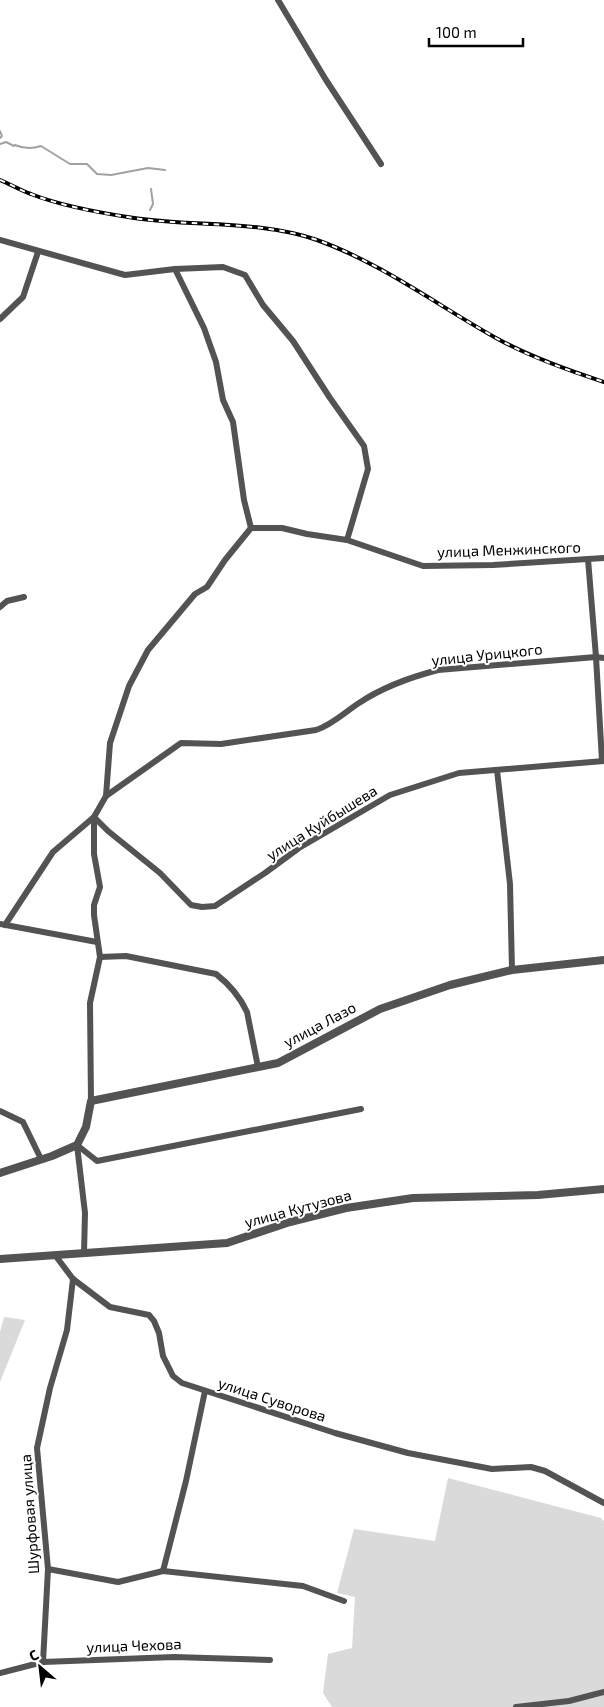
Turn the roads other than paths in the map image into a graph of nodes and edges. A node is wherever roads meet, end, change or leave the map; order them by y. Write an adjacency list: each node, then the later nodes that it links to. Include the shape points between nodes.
1 (278, 0): 2 (street)
2 (381, 164)
3 (0, 240): 4 (street)
4 (38, 252): 5 (street, via 124,275); 6 (street, via 23,297)
5 (175, 269): 7 (street, via 204,328 216,362 223,400 235,431); 8 (street, via 223,267 245,275 364,446 368,469)
6 (0, 319)
7 (251, 528): 8 (street, улица Менжинского, via 282,528); 17 (street, via 207,588 195,594 148,650 129,686 110,743)
8 (347, 540): 10 (street, улица Менжинского, via 423,566)
9 (604, 558): 10 (street, улица Менжинского)
10 (588, 559): 13 (street)
11 (24, 597): 12 (street, via 7,601)
12 (0, 607)
13 (596, 657): 14 (street, улица Урицкого); 15 (street); 17 (street, улица Урицкого, via 438,670 416,676 377,692 316,730 221,744 181,743)
14 (604, 658)
15 (603, 761): 16 (street, улица Куйбышева)
16 (497, 770): 18 (street, улица Куйбышева, via 459,773 390,795 299,848 214,906 191,905 160,873); 23 (street, via 510,884)
17 (106, 796): 18 (street)
18 (94, 818): 19 (street, via 53,852); 20 (street, via 94,854 100,887 94,905)
19 (3, 925): 20 (street)
20 (97, 942): 21 (street)
21 (100, 957): 24 (street, via 126,956 216,974 227,982 244,1004); 25 (street, via 90,1003)
22 (604, 960): 23 (street, улица Лазо)
23 (512, 970): 24 (street, улица Лазо, via 450,985 380,1009 278,1063)
24 (258, 1067): 25 (street, улица Лазо)
25 (91, 1101): 28 (street, via 86,1127)
26 (361, 1110): 28 (street, via 96,1161)
27 (0, 1111): 29 (street, via 23,1122)
28 (77, 1145): 29 (street); 32 (street, via 85,1213)
29 (41, 1159): 30 (street)
30 (0, 1173)
31 (604, 1189): 32 (street, улица Кутузова, via 538,1195 413,1198 290,1222 227,1243)
32 (84, 1253): 33 (street, улица Кутузова)
33 (55, 1255): 34 (street, улица Кутузова); 35 (street, улица Суворова)
34 (0, 1259)
35 (73, 1279): 36 (street, улица Суворова, via 110,1307 149,1315 159,1333 163,1356 173,1376); 38 (street, Шурфовая улица, via 67,1330 37,1448)
36 (205, 1392): 37 (street, улица Суворова, via 408,1454 492,1469 531,1467 545,1470); 39 (street)
37 (604, 1503)
38 (48, 1569): 39 (street, via 118,1582); 42 (street, Шурфовая улица)
39 (162, 1571): 40 (street, via 304,1586)
40 (344, 1601)
41 (270, 1660): 42 (street, улица Чехова, via 174,1657)
42 (43, 1662): 43 (street, улица Чехова)
43 (0, 1673)
44 (604, 1692): 45 (street, via 569,1702)
45 (516, 1707)

